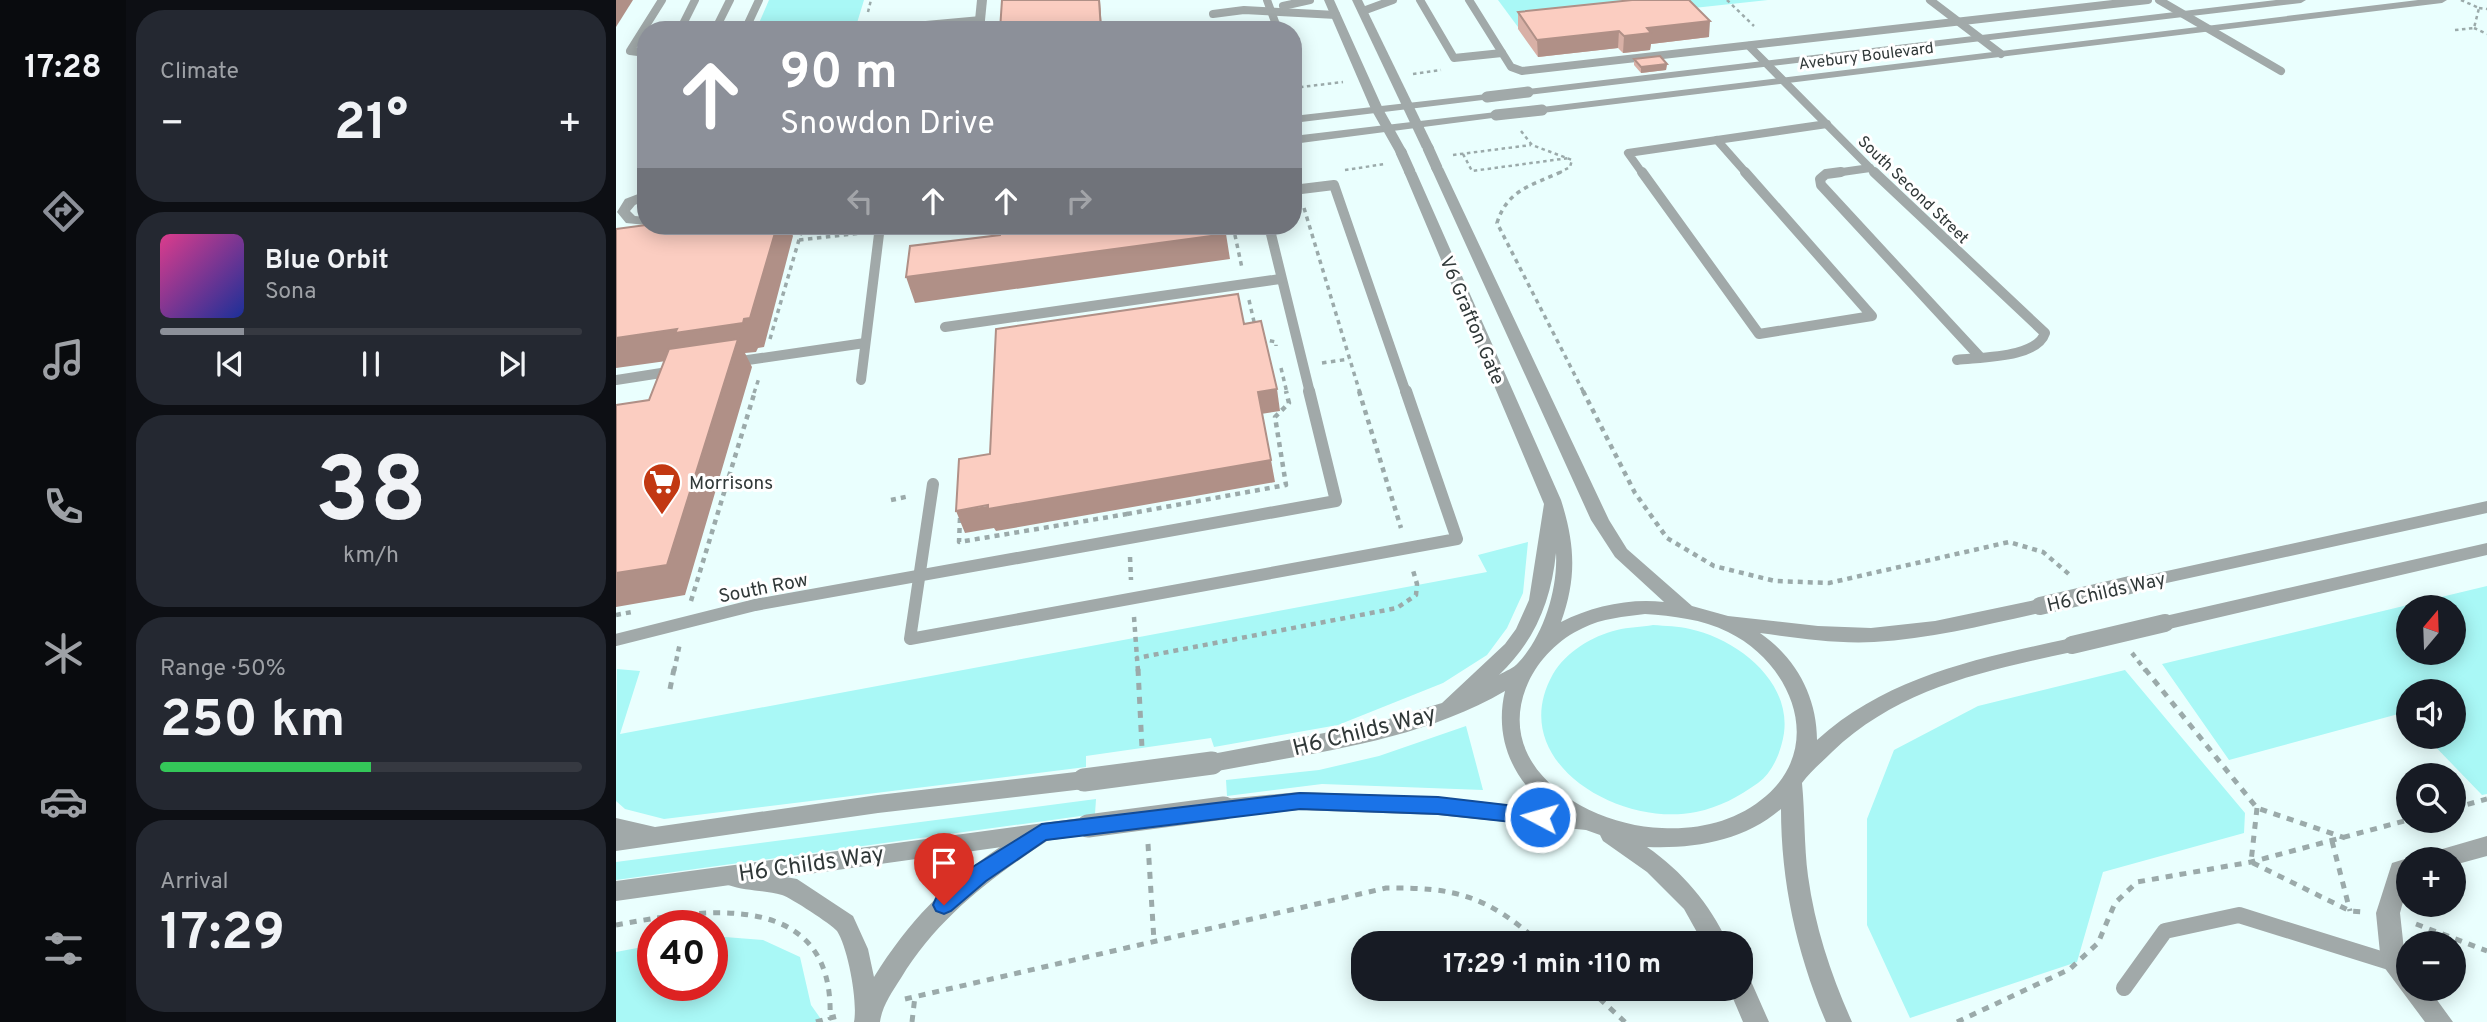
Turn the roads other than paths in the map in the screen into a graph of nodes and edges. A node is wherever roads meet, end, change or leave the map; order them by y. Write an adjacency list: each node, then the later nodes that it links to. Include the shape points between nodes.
1 (662, 0): 23 (lane)
2 (695, 0): 24 (lane)
3 (730, 0): 25 (lane)
4 (759, 0): 26 (lane)
5 (982, 0): 27 (street)
6 (1267, 0): 18 (lane)
7 (1310, 0): 18 (lane)
8 (1329, 0): 21 (street, V6 Grafton Gate)
9 (1357, 0): 19 (street, V6 Grafton Gate)
10 (1393, 0): 19 (lane)
11 (1420, 0): 35 (lane, via 1454,58)
12 (1469, 0): 35 (lane)
13 (1930, 0): 29 (lane)
14 (2148, 0): 29 (lane)
15 (2159, 0): 20 (lane)
16 (2301, 0): 20 (street, Avebury Boulevard)
17 (2442, 0): 30 (street, Avebury Boulevard)
18 (1271, 11): 21 (lane); 22 (lane); 28 (lane)
19 (1363, 11): 40 (street, V6 Grafton Gate)
20 (2183, 14): 30 (lane); 31 (street, Avebury Boulevard)
21 (1336, 15): 41 (street, V6 Grafton Gate)
22 (1213, 17)
23 (649, 21)
24 (684, 21)
25 (720, 21)
26 (749, 21)
27 (980, 21)
28 (1275, 21)
29 (1960, 22): 31 (lane); 33 (lane)
30 (2209, 29): 36 (street, Avebury Boulevard); 38 (lane)
31 (1981, 38): 36 (lane); 37 (street, Avebury Boulevard)
32 (637, 41): 34 (lane, via 631,51)
33 (1749, 46): 35 (lane, via 1528,71 1511,67); 37 (lane, South Second Street)
34 (637, 52)
35 (1502, 53)
36 (2001, 54): 39 (street, Avebury Boulevard)
37 (1767, 63): 39 (lane, South Second Street); 40 (street, Avebury Boulevard, bridge)
38 (2281, 71)
39 (1785, 80): 43 (lane, South Second Street); 44 (street, Avebury Boulevard, bridge)
40 (1409, 106): 41 (street, Avebury Boulevard); 44 (street, V6 Grafton Gate)
41 (1377, 109): 42 (street, Avebury Boulevard); 45 (street, V6 Grafton Gate)
42 (1302, 119)
43 (1827, 124): 47 (lane); 48 (lane, South Second Street)
44 (1418, 125): 45 (street, Avebury Boulevard); 69 (street, V6 Grafton Gate, bridge, via 1600,520 1621,553)
45 (1388, 129): 46 (street, Avebury Boulevard); 65 (street, V6 Grafton Gate, bridge)
46 (1302, 139)
47 (1717, 140): 47 (lane, via 1628,153 1759,334 1872,316)
48 (1870, 168): 58 (lane, via 1826,174 1821,184); 58 (lane, South Second Street, via 2045,333 2042,342 2030,350)
49 (1302, 189): 68 (lane, via 1334,185 1457,539 910,639)
50 (637, 199): 51 (street)
51 (619, 212): 52 (street)
52 (637, 220)
53 (879, 235): 57 (lane)
54 (1271, 235): 55 (lane)
55 (1280, 279): 56 (lane); 68 (lane, South Row, via 1336,501)
56 (945, 327)
57 (865, 343): 60 (lane); 63 (lane)
58 (1980, 357): 59 (lane)
59 (1957, 360)
60 (724, 363)
61 (684, 370): 62 (lane)
62 (616, 380)
63 (861, 380)
64 (933, 484): 68 (lane)
65 (1552, 500): 72 (street, V6 Grafton Gate, via 1564,536 1566,577 1558,610); 74 (street, via 1540,598 1530,622 1511,650)
66 (2487, 507): 70 (street, H6 Childs Way, bridge, via 1942,626 1870,635)
67 (2487, 549): 75 (street, bridge, via 1962,671 1919,685 1864,714)
68 (918, 578): 71 (lane, South Row, via 755,605)
69 (1685, 610): 70 (street); 72 (street, via 1645,607 1605,612 1570,626)
70 (1721, 621): 75 (street, via 1758,640 1786,667 1804,699 1810,734)
71 (616, 640)
72 (1540, 647): 73 (street)
73 (1520, 672): 74 (street, H6 Childs Way, via 1486,695); 76 (street, via 1510,704 1511,726 1526,770 1553,800)
74 (1445, 710): 79 (street, H6 Childs Way, bridge, via 1387,729 1212,763)
75 (1796, 777): 76 (street, via 1766,809 1731,828 1699,835 1644,837); 92 (street, via 1791,843 1797,896)
76 (1596, 825): 78 (street, H6 Childs Way, bridge, via 1438,806 1300,801); 86 (street, via 1655,865 1692,902)
77 (616, 827): 79 (street)
78 (1042, 832): 83 (street, H6 Childs Way); 93 (street, via 978,874 944,905 913,939)
79 (660, 836): 80 (street, H6 Childs Way)
80 (616, 842)
81 (2487, 846): 82 (street)
82 (2466, 852)
83 (719, 876): 85 (street, H6 Childs Way); 93 (street, via 789,886 845,923 856,949)
84 (2396, 886): 87 (street, via 2389,913)
85 (616, 891)
86 (1709, 931)
87 (2393, 963): 88 (street); 89 (lane, via 2239,915 2165,931)
88 (2396, 967)
89 (2124, 988)
90 (1747, 1001): 94 (street)
91 (2423, 1001): 95 (street)
92 (1834, 1012)
93 (868, 1015)
94 (1755, 1019)
95 (2440, 1022)

